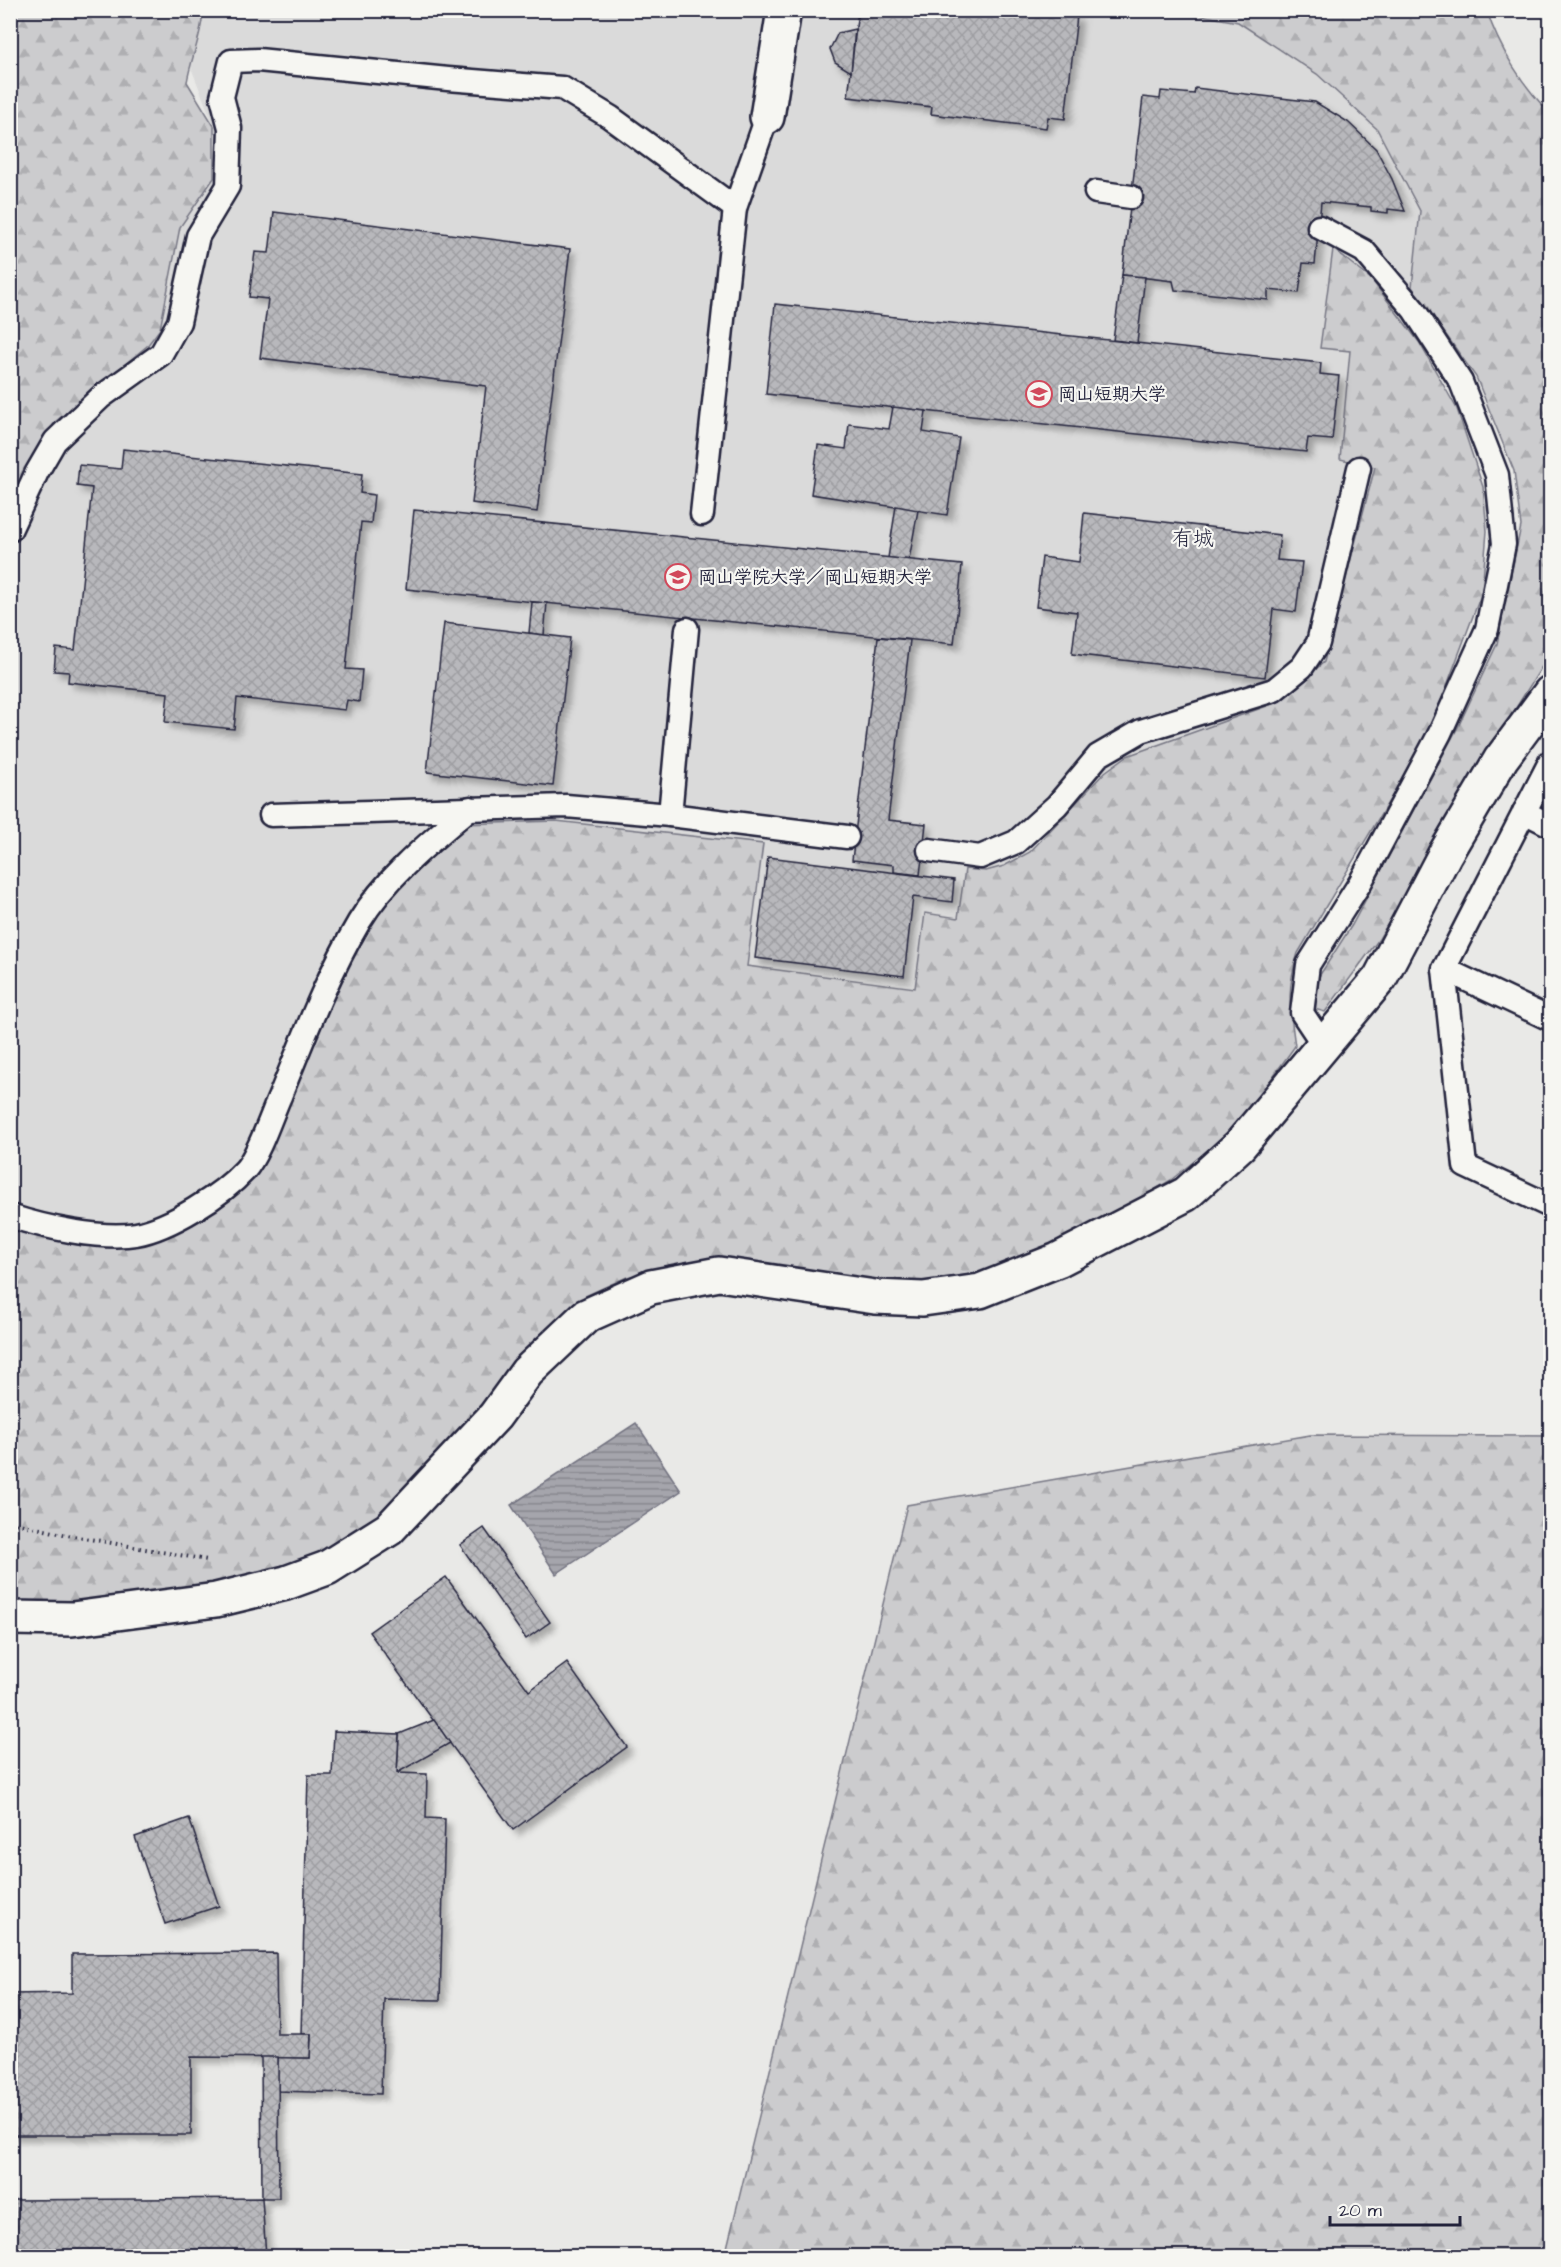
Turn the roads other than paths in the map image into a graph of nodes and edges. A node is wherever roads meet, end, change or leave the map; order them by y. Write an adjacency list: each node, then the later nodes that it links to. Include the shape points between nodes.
1 (784, 10): 2 (street)
2 (767, 117): 5 (lane)
3 (1096, 192): 4 (lane)
4 (1131, 197)
5 (735, 208): 8 (lane); 9 (lane, via 610,117 562,88 258,60 231,61 222,96 230,128 228,186 198,236 178,322 161,354 101,397 55,441)
6 (1319, 227): 22 (lane, via 1364,251 1414,310 1461,382 1497,474 1504,544 1487,628 1440,733 1360,883 1308,965 1302,1013)
7 (1359, 468): 19 (lane, via 1318,643 1302,667 1274,690 1141,731 1098,756 1057,805 1016,842 980,857)
8 (702, 514)
9 (10, 530)
10 (687, 629): 16 (lane)
11 (1551, 693): 22 (street, via 1501,759 1445,854 1380,978)
12 (1551, 762): 14 (lane)
13 (470, 808): 15 (lane); 16 (lane, via 566,806); 24 (lane, via 411,858 360,921 323,992 246,1168 208,1202 136,1234 92,1234)
14 (1524, 812): 17 (lane); 20 (lane)
15 (271, 814)
16 (670, 815): 18 (lane)
17 (1551, 825)
18 (847, 837)
19 (929, 850)
20 (1444, 969): 21 (lane); 23 (lane, via 1465,1166)
21 (1551, 1019)
22 (1324, 1046): 25 (street, via 1240,1145 1186,1194 1058,1260 980,1291 923,1299 875,1298 719,1275 651,1287 586,1316 527,1372 495,1416 389,1529 327,1568 286,1583 216,1600 72,1619)
23 (1551, 1206)
24 (10, 1216)
25 (10, 1618)

